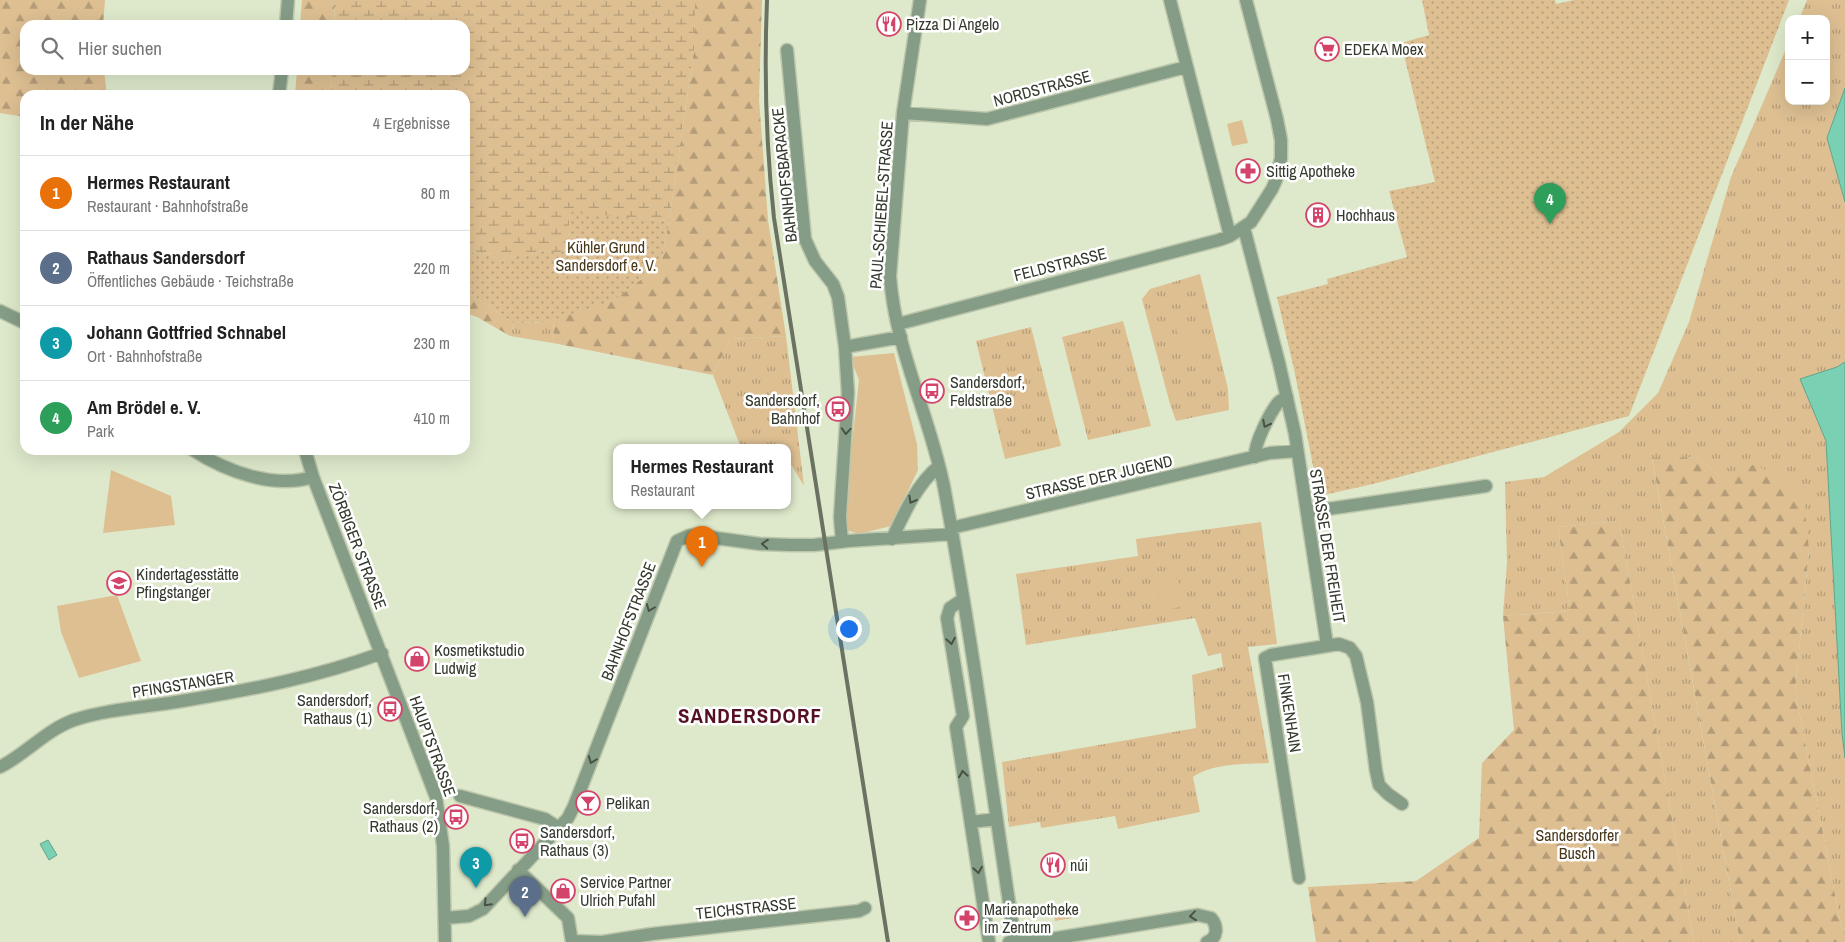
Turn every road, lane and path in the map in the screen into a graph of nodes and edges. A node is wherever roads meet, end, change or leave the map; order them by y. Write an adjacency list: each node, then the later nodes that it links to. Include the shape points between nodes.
1 (288, 0): 5 (street)
2 (920, 0): 10 (street, PAUL-SCHIEBEL-STRASSE)
3 (1170, 0): 7 (street)
4 (1246, 0): 11 (street, via 1282,148 1272,189)
5 (286, 20)
6 (787, 50): 16 (street, BAHNHOFSBARACKE, via 805,239 815,261 834,284)
7 (1186, 67): 10 (street, NORDSTRASSE, via 987,119); 12 (street)
8 (282, 75): 9 (street)
9 (280, 90)
10 (903, 113): 15 (street, PAUL-SCHIEBEL-STRASSE, via 890,276)
11 (1244, 228): 12 (street, FELDSTRASSE); 17 (street)
12 (1230, 236): 15 (street, FELDSTRASSE)
13 (0, 311): 14 (street)
14 (20, 321)
15 (899, 330): 16 (street); 22 (street, PAUL-SCHIEBEL-STRASSE)
16 (845, 347): 28 (street, BAHNHOFSBARACKE, one-way to 28, via 848,393 840,517)
17 (1287, 397): 18 (street); 21 (street, one-way to 21, via 1272,412 1256,446)
18 (1298, 451): 21 (street, STRASSE DER JUGEND); 25 (street, STRASSE DER FREIHEIT)
19 (202, 455): 23 (street, via 256,477 290,482)
20 (306, 455): 23 (street, ZÖRBIGER STRASSE)
21 (1255, 457): 26 (street, STRASSE DER JUGEND)
22 (939, 466): 26 (street, PAUL-SCHIEBEL-STRASSE); 27 (street, one-way to 27, via 928,474)
23 (313, 477): 31 (street, ZÖRBIGER STRASSE)
24 (1486, 486): 25 (street)
25 (1307, 512): 30 (street, STRASSE DER FREIHEIT)
26 (951, 531): 27 (street, BAHNHOFSTRASSE); 29 (street, PAUL-SCHIEBEL-STRASSE)
27 (892, 539): 28 (street, BAHNHOFSTRASSE)
28 (842, 542): 39 (street, BAHNHOFSTRASSE, one-way to 39, via 760,544 694,535 677,541 574,806)
29 (962, 600): 32 (street, one-way to 32, via 950,608 947,618); 33 (street, PAUL-SCHIEBEL-STRASSE)
30 (1327, 645): 36 (street, FINKENHAIN, via 1339,644 1350,648 1356,656 1367,702 1379,785); 41 (street, FINKENHAIN, via 1266,658)
31 (382, 653): 34 (street, PFINGSTANGER, via 294,681 85,717 57,728); 43 (street, HAUPTSTRASSE, via 436,798 444,846)
32 (963, 716): 33 (street); 38 (street, one-way to 32, via 956,727)
33 (981, 719): 37 (street, PAUL-SCHIEBEL-STRASSE)
34 (0, 767)
35 (460, 796): 39 (street, via 545,819)
36 (1402, 804)
37 (996, 819): 38 (street); 47 (street, PAUL-SCHIEBEL-STRASSE)
38 (971, 822): 46 (street, one-way to 46)
39 (559, 828): 40 (street, BAHNHOFSTRASSE)
40 (518, 870): 43 (street, BAHNHOFSTRASSE, one-way to 43, via 483,909 462,918); 45 (street, TEICHSTRASSE, via 568,918)
41 (1298, 878)
42 (865, 908): 45 (street, TEICHSTRASSE, via 602,942)
43 (445, 918): 44 (street, HAUPTSTRASSE)
44 (446, 942)
45 (572, 942)
46 (989, 942)
47 (1013, 942): 48 (street, one-way to 47, via 1212,940 1216,929 1211,918 1205,915 1033,942)
48 (1207, 942)

